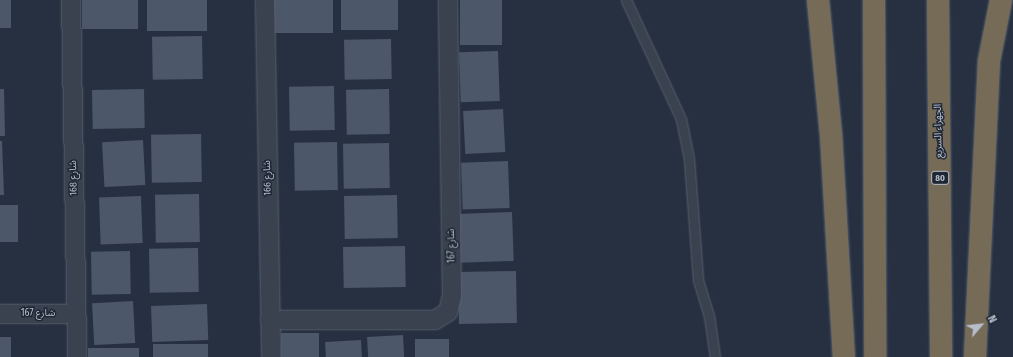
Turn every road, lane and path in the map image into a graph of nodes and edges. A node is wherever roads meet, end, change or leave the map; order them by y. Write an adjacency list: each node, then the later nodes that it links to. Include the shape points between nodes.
1 (71, 0): 10 (street, شارع 168)
2 (264, 0): 11 (street, شارع 166)
3 (448, 0): 11 (street, شارع 167, via 452,296 448,312 435,320)
4 (626, 0): 14 (lane, via 681,119 689,159 698,280 709,316)
5 (818, 0): 15 (highway, via 832,134)
6 (874, 0): 16 (highway)
7 (938, 0): 17 (highway, الجهراء السريع / 80)
8 (999, 4): 18 (highway, via 989,61)
9 (0, 314): 10 (street, شارع 167)
10 (76, 314): 12 (street, شارع 168)
11 (270, 320): 13 (street, شارع 166)
12 (77, 357)
13 (270, 357)
14 (715, 357)
15 (844, 357)
16 (875, 357)
17 (942, 357)
18 (975, 357)

